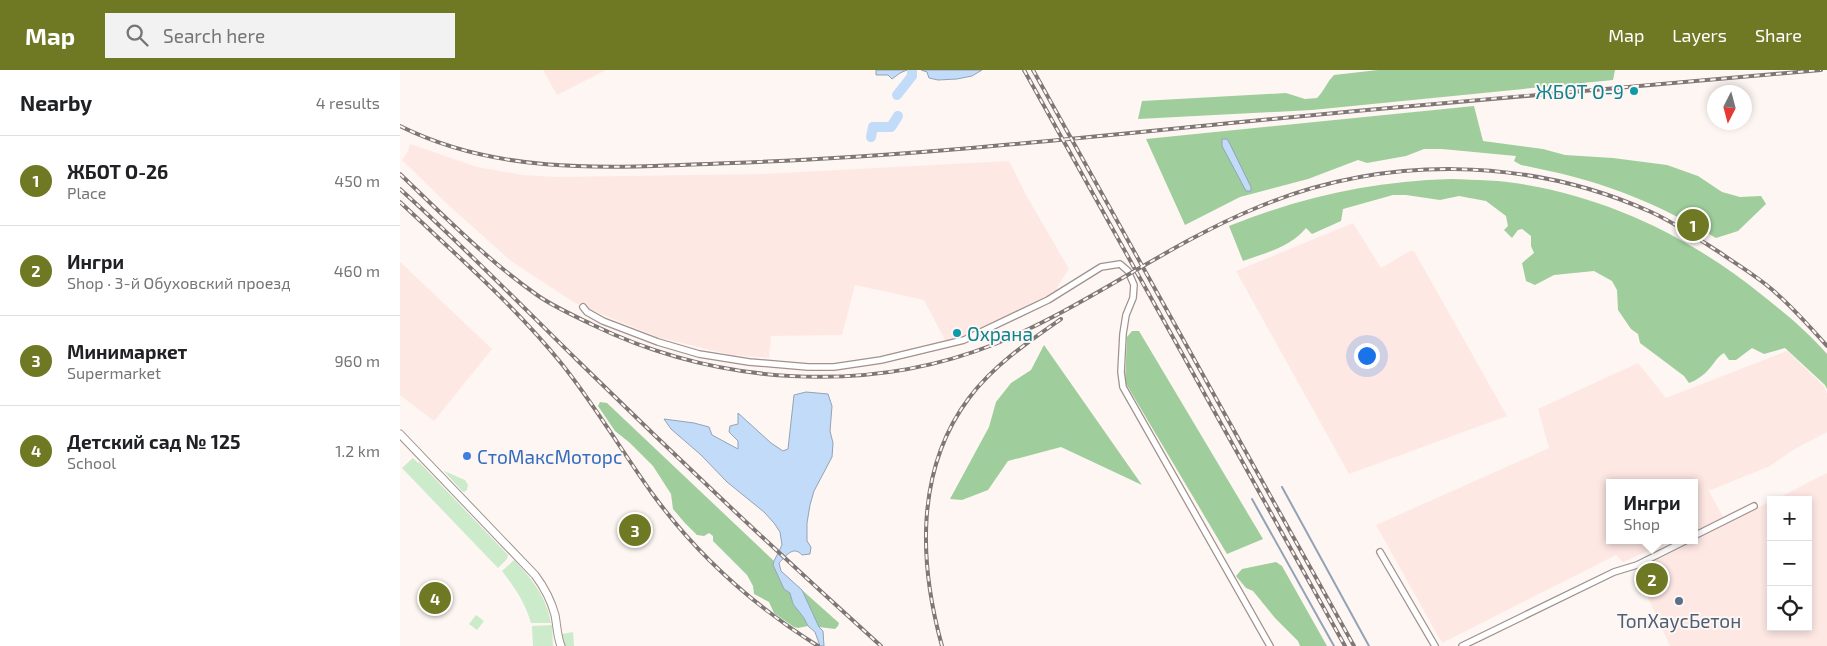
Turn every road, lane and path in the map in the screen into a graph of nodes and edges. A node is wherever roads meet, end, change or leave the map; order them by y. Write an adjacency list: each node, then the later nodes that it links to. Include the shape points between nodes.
1 (583, 307): 10 (street, via 603,321 699,354 749,362 834,367 890,358 964,340 1048,300 1101,267 1123,265 1131,276 1134,290 1123,334 1123,387)
2 (400, 434): 7 (street, via 535,575 554,613)
3 (1754, 506): 4 (street)
4 (1698, 534)
5 (1679, 544): 12 (street)
6 (1380, 552): 11 (street)
7 (558, 638): 8 (street); 9 (street)
8 (556, 646)
9 (561, 646)
10 (1270, 646)
11 (1435, 646)
12 (1462, 646)

